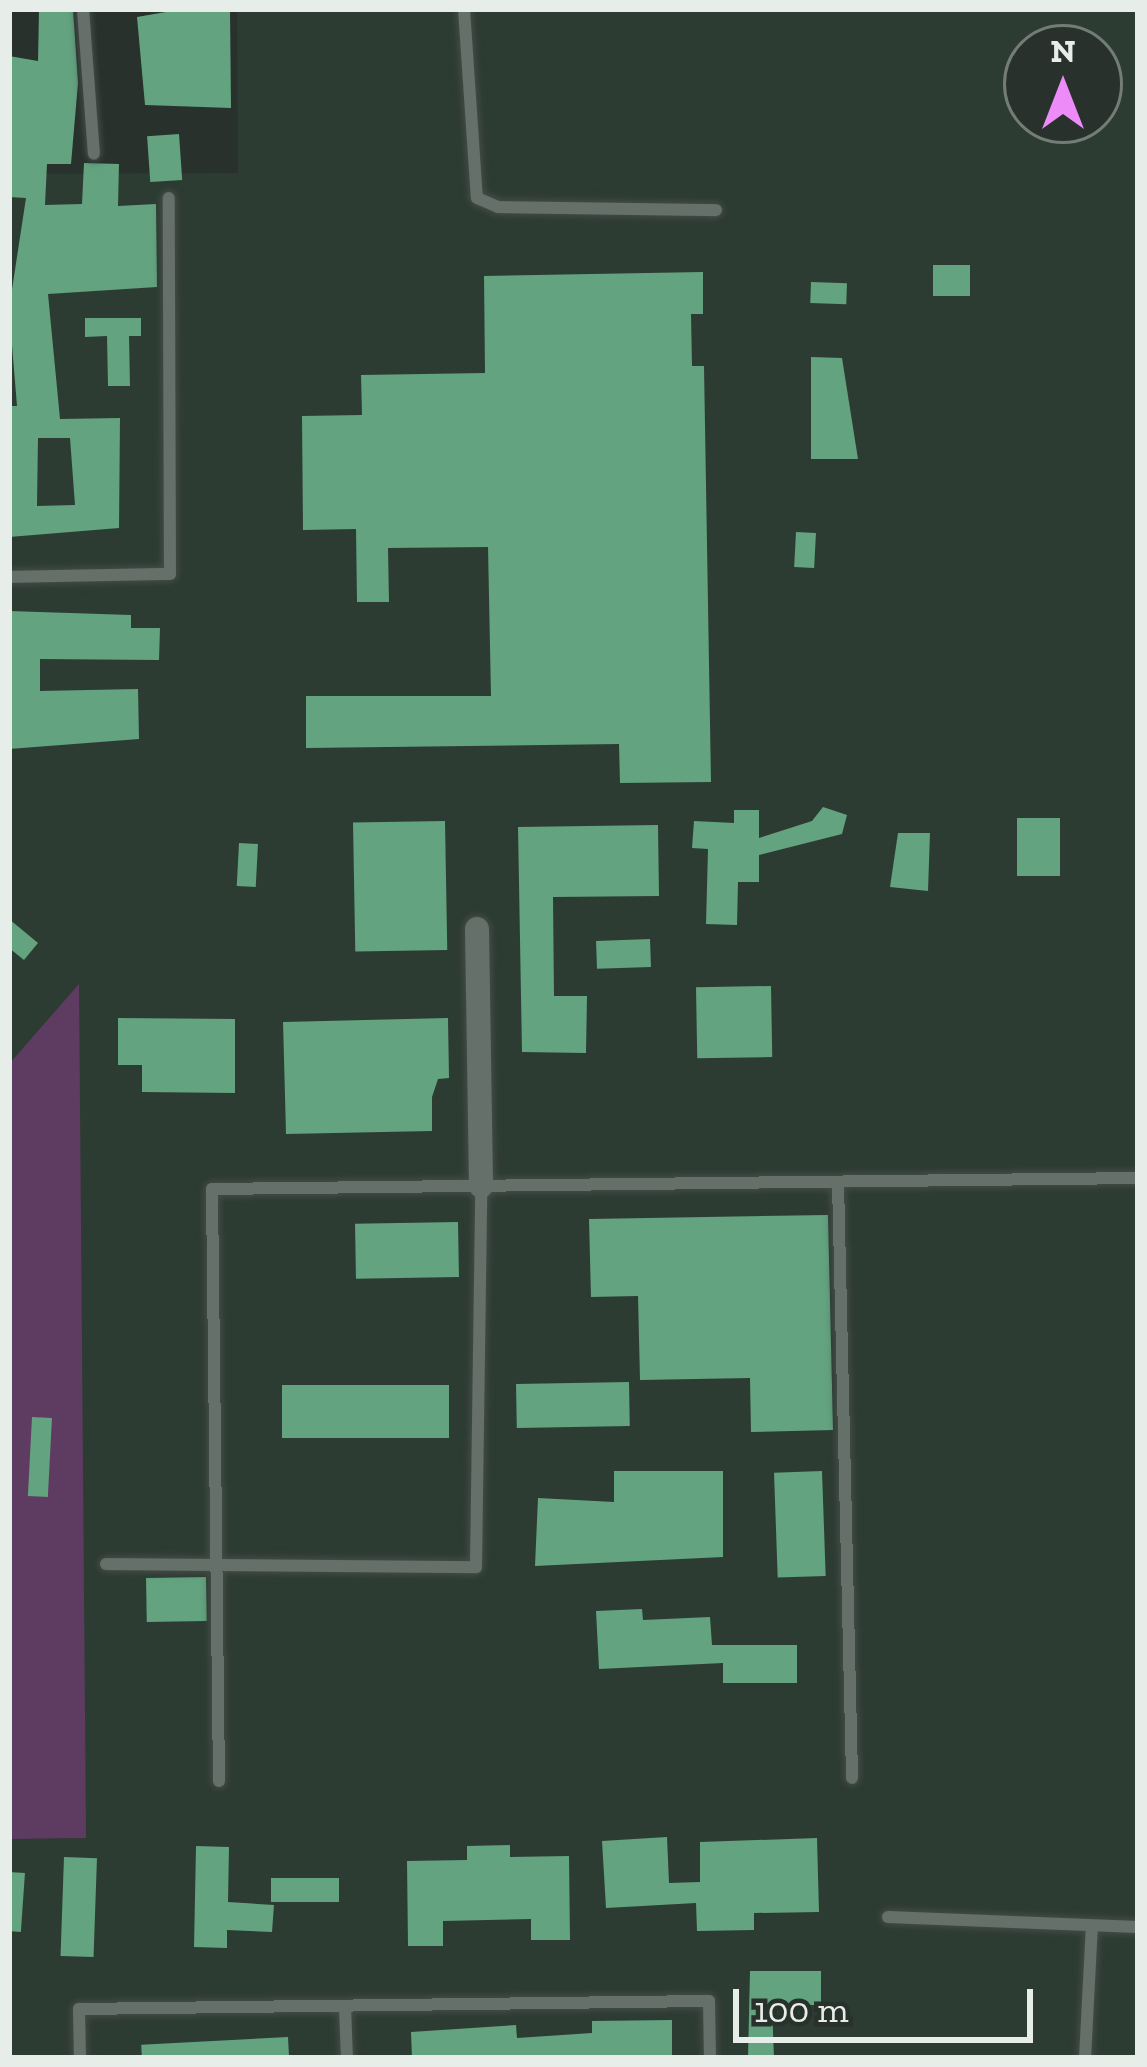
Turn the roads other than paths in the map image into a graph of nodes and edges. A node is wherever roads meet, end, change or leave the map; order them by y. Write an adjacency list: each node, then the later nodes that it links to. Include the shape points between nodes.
1 (83, 9): 3 (lane)
2 (464, 9): 5 (lane, via 477,198 498,207)
3 (94, 154)
4 (169, 198): 6 (lane, via 170,574)
5 (716, 210)
6 (9, 577)
7 (477, 929): 10 (street)
8 (1138, 1178): 9 (lane)
9 (838, 1182): 10 (lane); 13 (lane)
10 (481, 1186): 12 (lane, via 476,1567); 12 (lane, via 212,1190)
11 (106, 1564): 12 (lane)
12 (216, 1565): 14 (lane)
13 (851, 1778)
14 (219, 1781)
15 (888, 1917): 16 (lane)
16 (1092, 1926): 17 (lane); 22 (lane)
17 (1138, 1928)
18 (345, 2007): 19 (lane, via 79,2009); 20 (lane); 21 (lane, via 709,2001)
19 (80, 2058)
20 (347, 2058)
21 (710, 2058)
22 (1085, 2058)

